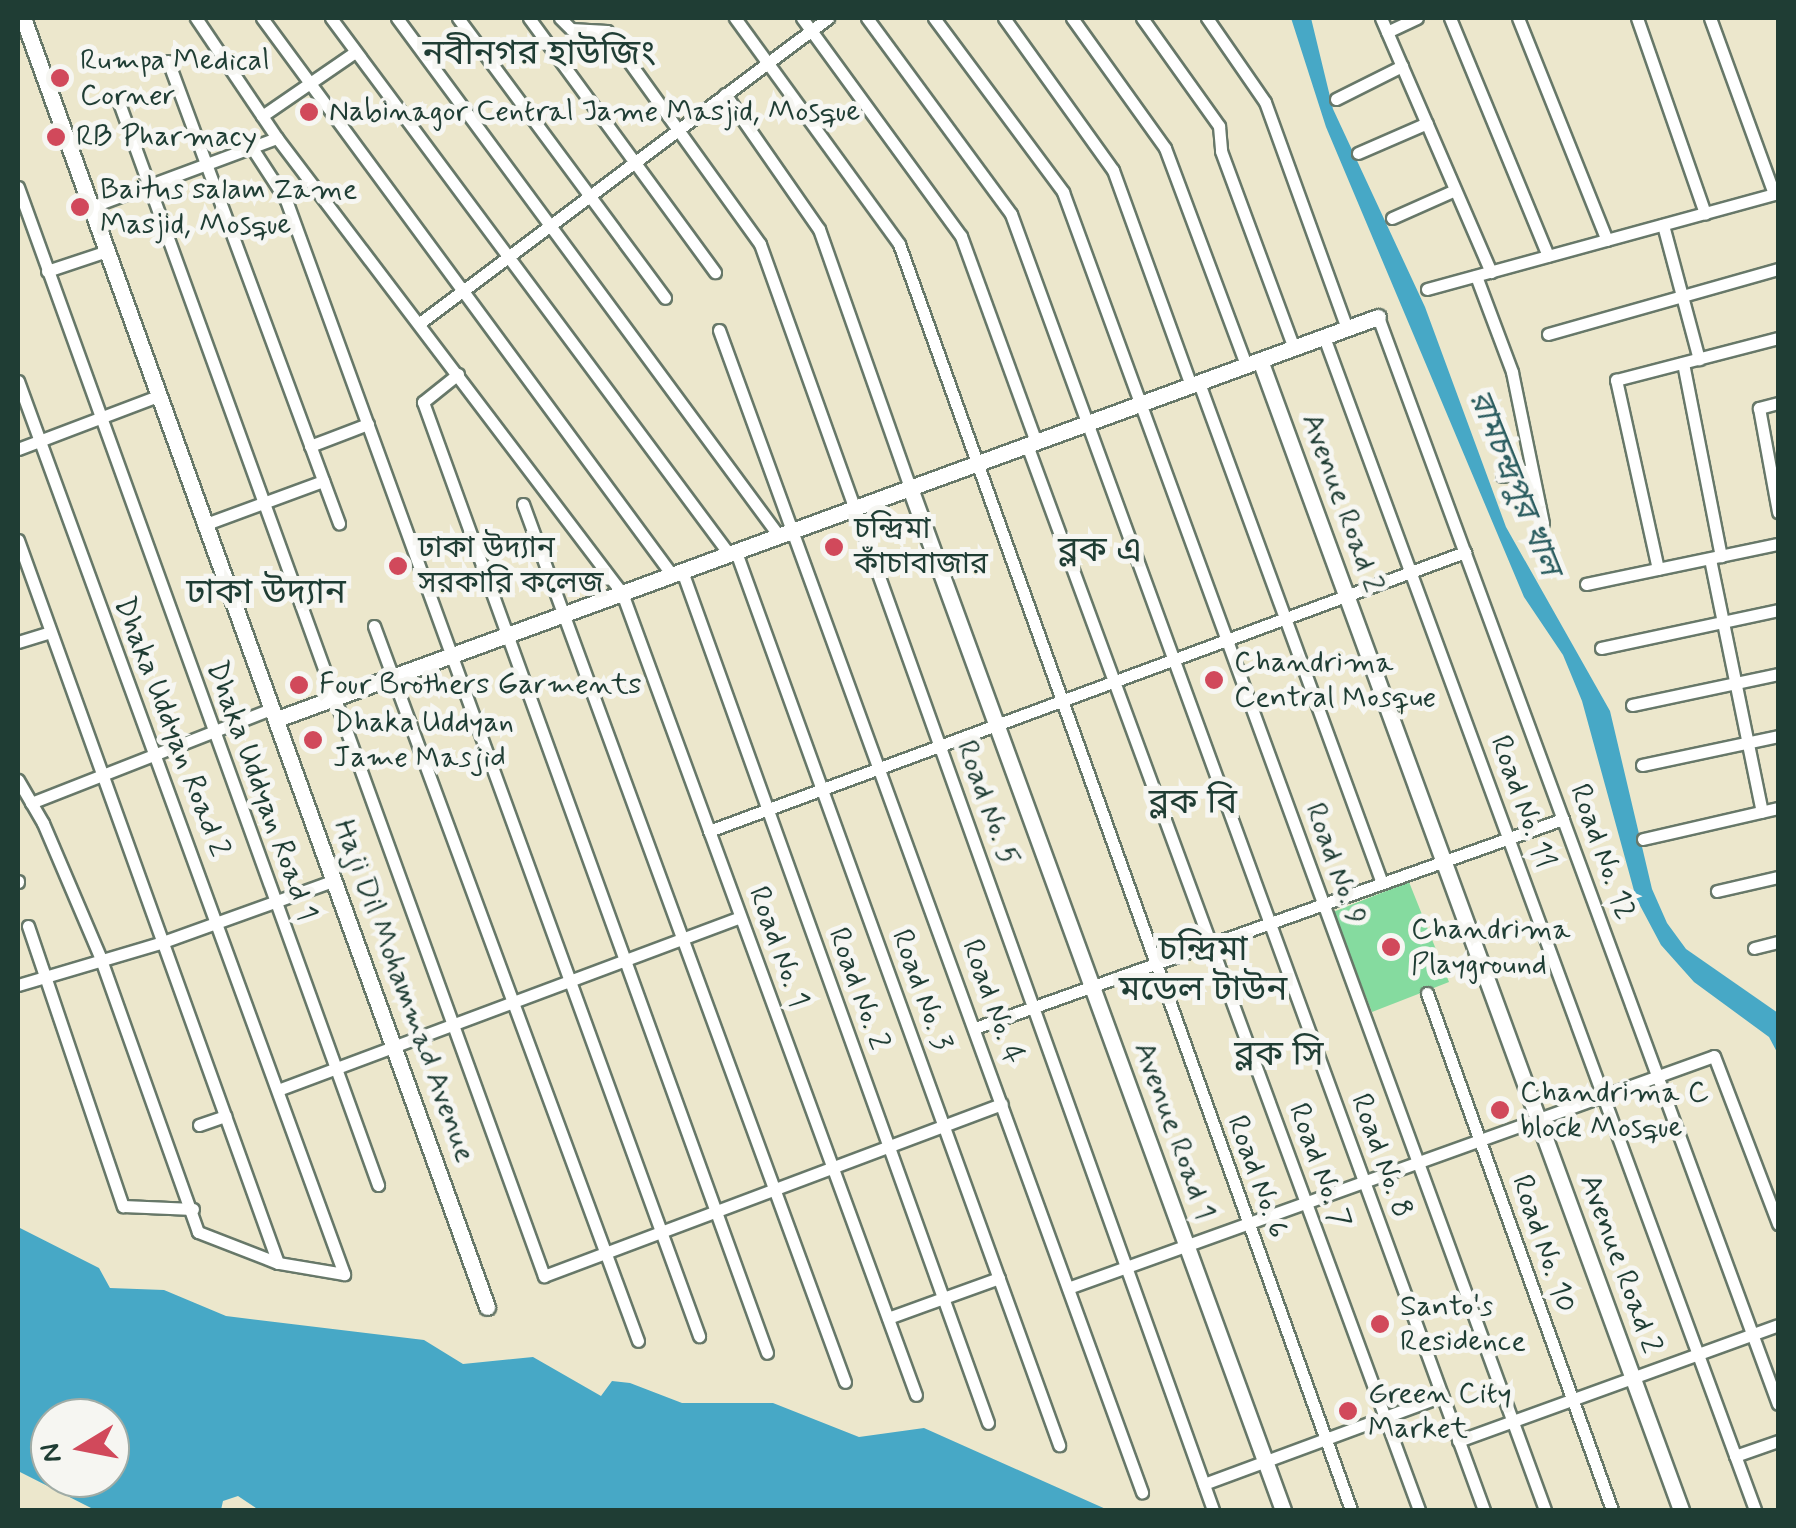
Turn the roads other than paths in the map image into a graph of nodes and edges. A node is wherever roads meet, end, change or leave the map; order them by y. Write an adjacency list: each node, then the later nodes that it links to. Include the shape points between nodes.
1 (196, 18): 35 (street, Road No. 1)
2 (262, 18): 31 (street, Road No. 2)
3 (331, 18): 27 (street, Road No. 3)
4 (397, 18): 52 (street)
5 (458, 18): 47 (street)
6 (529, 18): 26 (street)
7 (735, 18): 29 (street, Road No. 6)
8 (802, 18): 24 (street, Road No. 7)
9 (828, 18): 24 (street)
10 (868, 18): 86 (street, Road No. 8, via 1011,214)
11 (934, 18): 82 (street, Road No. 9, via 1063,192)
12 (1004, 18): 80 (street, via 1113,170)
13 (1072, 18): 76 (street, via 1165,148)
14 (1142, 18): 74 (street, via 1219,126 1221,151)
15 (1207, 18): 69 (street, via 1265,102)
16 (1381, 18): 25 (street)
17 (1417, 18): 25 (street)
18 (1450, 18): 56 (street)
19 (1518, 18): 54 (street)
20 (1636, 18): 50 (street)
21 (1710, 18): 46 (street)
22 (21, 19): 48 (street, Haji Dil Mohammad Avenue)
23 (562, 20): 26 (street); 37 (street, Road No. 5, via 571,30 607,31)
24 (810, 31): 29 (street); 88 (street, Road No. 7, via 960,236)
25 (1387, 32): 30 (street)
26 (548, 43): 41 (street)
27 (356, 52): 31 (street); 57 (street, Road No. 3)
28 (168, 61): 42 (street)
29 (766, 64): 32 (street); 91 (street, Road No. 6, via 900,244)
30 (1402, 66): 33 (street); 36 (street)
31 (309, 84): 35 (street); 64 (street, Road No. 2)
32 (726, 94): 37 (street); 95 (street, via 820,229)
33 (1336, 99)
34 (118, 100): 43 (street)
35 (262, 116): 38 (street, Road No. 1)
36 (1427, 123): 40 (street); 45 (street)
37 (679, 129): 41 (street); 98 (street, Road No. 5, via 760,244)
38 (277, 138): 39 (street); 68 (street, Road No. 1)
39 (254, 151): 42 (street); 85 (street, via 286,200)
40 (1358, 153)
41 (634, 163): 47 (street); 60 (street)
42 (206, 164): 43 (street); 89 (street)
43 (148, 185): 48 (street); 96 (street)
44 (18, 186): 49 (street, Dhaka Uddyan Road 1)
45 (1456, 190): 51 (street); 61 (street)
46 (1776, 194): 50 (street)
47 (590, 196): 52 (street); 66 (street)
48 (91, 206): 55 (street, Haji Dil Mohammad Avenue)
49 (22, 210): 59 (street, Dhaka Uddyan Road 1)
50 (1706, 213): 53 (street)
51 (1392, 218)
52 (551, 225): 57 (street); 103 (street)
53 (1663, 225): 54 (street); 65 (street)
54 (1607, 240): 56 (street)
55 (107, 250): 59 (street); 81 (street, Haji Dil Mohammad Avenue)
56 (1548, 256): 61 (street)
57 (505, 260): 64 (street); 107 (street, Road No. 3)
58 (1778, 269): 65 (street)
59 (48, 271): 84 (street, Dhaka Uddyan Road 1)
60 (715, 272)
61 (1491, 272): 62 (street)
62 (1476, 276): 63 (street); 92 (street, via 1512,372)
63 (1428, 290)
64 (462, 292): 68 (street); 111 (street, Road No. 2)
65 (1684, 296): 71 (street); 75 (street)
66 (664, 298)
67 (1378, 317): 69 (street); 106 (street, Road No. 12)
68 (421, 322): 78 (street, Road No. 1)
69 (1347, 328): 72 (street)
70 (720, 330): 103 (street, Road No. 4)
71 (1548, 334)
72 (1324, 337): 74 (street); 110 (street, Road No. 11)
73 (1778, 338): 75 (street)
74 (1294, 348): 76 (street)
75 (1699, 359): 77 (street)
76 (1253, 363): 80 (street); 114 (street, Avenue Road 2)
77 (1683, 363): 108 (street); 109 (street, via 1616,380)
78 (458, 374): 113 (street, Road No. 1); 121 (street, via 423,402)
79 (18, 381): 87 (street, Dhaka Uddyan Road 2)
80 (1195, 384): 82 (street); 117 (street)
81 (160, 394): 84 (street); 101 (street, Haji Dil Mohammad Avenue)
82 (1140, 404): 86 (street); 122 (street, Road No. 9)
83 (1778, 404): 99 (street, via 1758,408)
84 (100, 418): 87 (street); 136 (street, Dhaka Uddyan Road 1)
85 (368, 424): 89 (street); 125 (street)
86 (1086, 424): 88 (street); 126 (street, Road No. 8)
87 (38, 442): 90 (street); 140 (street, Dhaka Uddyan Road 2)
88 (1032, 444): 91 (street); 129 (street, Road No. 7)
89 (310, 446): 94 (street)
90 (18, 450)
91 (975, 464): 95 (street); 132 (street, Road No. 6)
92 (1530, 470): 93 (street); 100 (street)
93 (1502, 476)
94 (323, 481): 96 (street); 102 (street)
95 (910, 488): 98 (street); 135 (street, Avenue Road 1)
96 (264, 502): 101 (street); 131 (street)
97 (523, 504): 116 (street)
98 (855, 508): 103 (street); 139 (street, Road No. 5)
99 (1778, 512)
100 (1543, 523)
101 (206, 524): 134 (street, Haji Dil Mohammad Avenue)
102 (339, 524)
103 (787, 533): 107 (street); 142 (street, Road No. 4)
104 (18, 540): 120 (street)
105 (1778, 544): 108 (street)
106 (1465, 552): 110 (street); 150 (street, Road No. 12)
107 (732, 553): 111 (street); 145 (street, Road No. 3)
108 (1715, 558): 109 (street); 118 (street)
109 (1658, 569): 112 (street)
110 (1410, 572): 114 (street); 152 (street, Road No. 11)
111 (677, 573): 113 (street); 148 (street, Road No. 2)
112 (1586, 584)
113 (622, 593): 116 (street); 151 (street, Road No. 1)
114 (1346, 596): 117 (street); 154 (street, Avenue Road 2)
115 (1778, 610): 118 (street)
116 (566, 614): 121 (street); 165 (street)
117 (1285, 618): 122 (street); 157 (street)
118 (1723, 622): 124 (street); 130 (street)
119 (374, 626): 128 (street)
120 (51, 632): 123 (street); 143 (street)
121 (510, 634): 125 (street); 171 (street)
122 (1226, 640): 126 (street); 160 (street, Road No. 9)
123 (18, 642)
124 (1601, 648)
125 (453, 655): 128 (street); 174 (street)
126 (1172, 660): 129 (street); 163 (street, Road No. 8)
127 (1778, 674): 130 (street)
128 (393, 677): 131 (street); 178 (street)
129 (1114, 681): 132 (street); 168 (street, Road No. 7)
130 (1736, 683): 133 (street); 138 (street)
131 (335, 698): 134 (street); 180 (street)
132 (1060, 701): 135 (street); 172 (street, Road No. 6)
133 (1632, 705)
134 (275, 714): 136 (street); 156 (street, Haji Dil Mohammad Avenue)
135 (997, 724): 139 (street); 176 (street, Avenue Road 1)
136 (213, 730): 140 (street); 159 (street, Dhaka Uddyan Road 1)
137 (1778, 736): 138 (street)
138 (1748, 742): 141 (street); 149 (street)
139 (940, 746): 142 (street); 179 (street, Road No. 5)
140 (152, 752): 143 (street); 162 (street, Dhaka Uddyan Road 2)
141 (1642, 764)
142 (881, 768): 145 (street); 181 (street, Road No. 4)
143 (100, 772): 146 (street); 166 (street)
144 (18, 780): 146 (street)
145 (822, 789): 148 (street); 191 (street, Road No. 3)
146 (31, 802): 170 (street)
147 (1778, 808): 149 (street)
148 (767, 810): 151 (street); 193 (street, Road No. 2)
149 (1762, 812): 153 (street)
150 (1563, 819): 152 (street); 184 (street, Road No. 12)
151 (709, 831): 161 (street, Road No. 1)
152 (1508, 838): 154 (street); 186 (street, Road No. 11)
153 (1644, 838)
154 (1443, 862): 157 (street); 189 (street, Avenue Road 2)
155 (1778, 877): 158 (street)
156 (335, 880): 159 (street); 182 (street, Haji Dil Mohammad Avenue)
157 (1382, 884): 160 (street)
158 (1717, 891)
159 (274, 902): 162 (street); 183 (street, Dhaka Uddyan Road 1)
160 (1323, 904): 163 (street); 194 (street, Road No. 9)
161 (740, 917): 165 (street); 195 (street, Road No. 1)
162 (219, 924): 166 (street); 185 (street, Dhaka Uddyan Road 2)
163 (1269, 924): 168 (street); 196 (street, Road No. 8)
164 (28, 926): 173 (street)
165 (682, 938): 171 (street); 198 (street)
166 (163, 942): 170 (street); 188 (street)
167 (1778, 942): 169 (street)
168 (1210, 944): 172 (street); 199 (street, Road No. 7)
169 (1754, 948)
170 (102, 960): 173 (street); 200 (street)
171 (626, 960): 174 (street); 201 (street)
172 (1154, 964): 176 (street); 202 (street, Road No. 6)
173 (49, 976): 175 (street); 200 (street, via 124,1206)
174 (572, 980): 178 (street); 204 (street)
175 (18, 986)
176 (1092, 986): 179 (street); 205 (street, Avenue Road 1)
177 (1427, 993): 192 (street, Road No. 10)
178 (512, 1002): 180 (street); 206 (street)
179 (1033, 1007): 181 (street); 208 (street, Road No. 5)
180 (453, 1024): 182 (street); 206 (street, via 544,1276)
181 (975, 1028): 187 (street, Road No. 4)
182 (396, 1046): 183 (street); 212 (street, Haji Dil Mohammad Avenue)
183 (334, 1069): 185 (street); 197 (street, Dhaka Uddyan Road 1)
184 (1658, 1076): 186 (street); 203 (street, via 1714,1056); 215 (street, Road No. 12)
185 (278, 1090): 207 (street, Dhaka Uddyan Road 2, via 344,1274)
186 (1603, 1096): 189 (street); 219 (street, Road No. 11)
187 (1002, 1104): 191 (street); 210 (street, Road No. 4)
188 (225, 1116): 190 (street); 207 (street)
189 (1538, 1119): 192 (street); 220 (street, Avenue Road 2)
190 (199, 1125)
191 (944, 1126): 193 (street); 209 (street, Road No. 3)
192 (1480, 1140): 194 (street); 224 (street, Road No. 10)
193 (888, 1147): 195 (street); 211 (street, Road No. 2)
194 (1417, 1162): 196 (street); 227 (street, Road No. 9)
195 (832, 1168): 198 (street); 213 (street, Road No. 1)
196 (1364, 1182): 199 (street); 223 (street, Road No. 8)
197 (378, 1185)
198 (775, 1190): 201 (street); 221 (street)
199 (1306, 1202): 202 (street); 226 (street, Road No. 7)
200 (192, 1210): 207 (street, via 198,1232)
201 (716, 1211): 204 (street); 218 (street)
202 (1248, 1223): 205 (street); 229 (street, Road No. 6)
203 (1778, 1224)
204 (660, 1232): 206 (street); 216 (street)
205 (1186, 1245): 208 (street); 234 (street, Avenue Road 1)
206 (605, 1253): 217 (street)
207 (278, 1263)
208 (1126, 1267): 210 (street); 235 (street, Road No. 5)
209 (999, 1278): 211 (street); 232 (street, Road No. 3)
210 (1068, 1288): 236 (street, Road No. 4)
211 (942, 1298): 213 (street); 228 (street, Road No. 2)
212 (487, 1307)
213 (888, 1318): 222 (street, Road No. 1)
214 (1778, 1325): 215 (street)
215 (1753, 1334): 219 (street); 225 (street, Road No. 12)
216 (700, 1336)
217 (638, 1341)
218 (767, 1353)
219 (1698, 1354): 220 (street); 233 (street, Road No. 11)
220 (1632, 1378): 224 (street); 244 (street, Avenue Road 2)
221 (845, 1382)
222 (916, 1395)
223 (1442, 1396): 226 (street); 231 (street, Road No. 8)
224 (1572, 1400): 227 (street); 243 (street, Road No. 10)
225 (1778, 1404)
226 (1384, 1418): 229 (street); 240 (street, Road No. 7)
227 (1512, 1422): 231 (street); 242 (street, Road No. 9)
228 (988, 1423)
229 (1325, 1440): 234 (street); 239 (street, Road No. 6)
230 (1778, 1440): 233 (street)
231 (1458, 1442): 241 (street, Road No. 8)
232 (1060, 1445)
233 (1735, 1456): 245 (street, Road No. 11)
234 (1265, 1462): 235 (street); 238 (street, Avenue Road 1)
235 (1204, 1484): 237 (street, Road No. 5)
236 (1142, 1492)
237 (1214, 1510)
238 (1283, 1510)
239 (1350, 1510)
240 (1419, 1510)
241 (1484, 1510)
242 (1544, 1510)
243 (1612, 1510)
244 (1681, 1510)
245 (1755, 1510)

